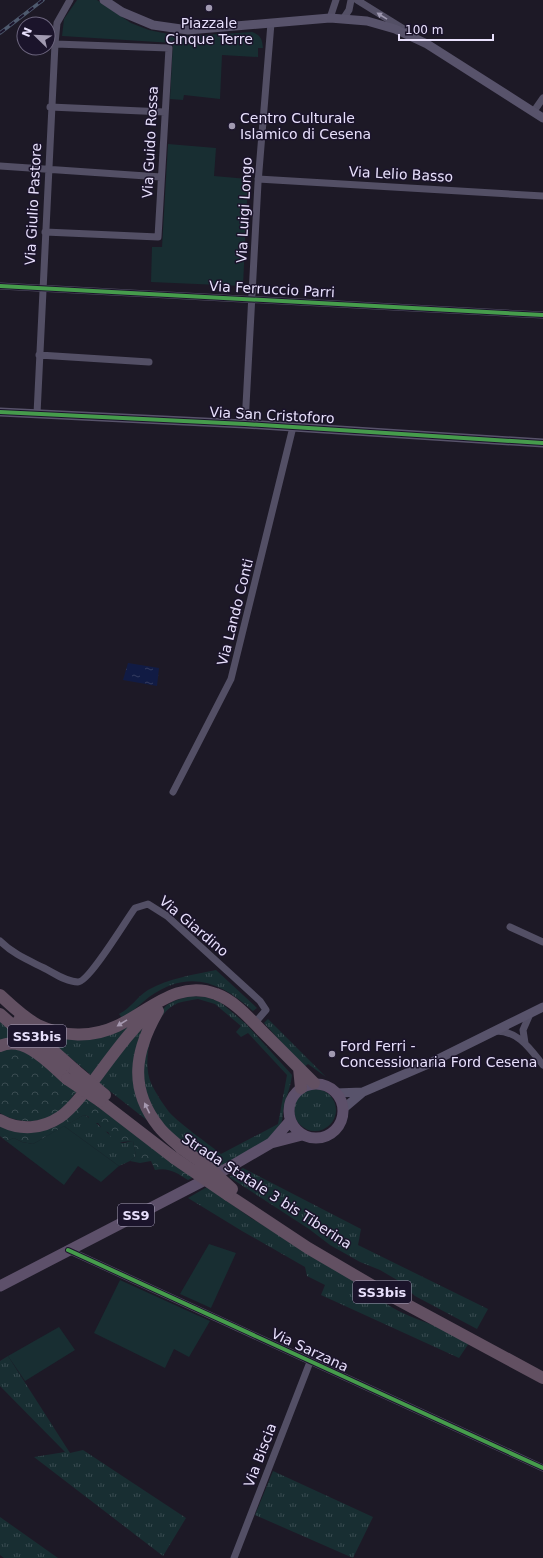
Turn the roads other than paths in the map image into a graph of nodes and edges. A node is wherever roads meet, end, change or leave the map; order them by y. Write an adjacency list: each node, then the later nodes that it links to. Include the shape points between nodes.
1 (70, 0): 9 (street, Via Giulio Pastore, via 57,23)
2 (105, 0): 8 (main road, via 122,12 153,25 188,30)
3 (336, 0): 6 (street)
4 (351, 0): 7 (street, via 349,10)
5 (357, 0): 11 (street, one-way to 5)
6 (330, 18): 7 (main road); 8 (main road)
7 (343, 19): 11 (main road, via 367,21 394,29)
8 (271, 23): 21 (street, Via Luigi Longo)
9 (56, 34)
10 (56, 44): 16 (street, Via Guido Rossa, via 169,48)
11 (427, 44): 15 (main road)
12 (54, 56): 14 (street, Via Giulio Pastore)
13 (543, 98): 15 (street)
14 (50, 107): 16 (street); 19 (street, Via Giulio Pastore)
15 (534, 111): 17 (main road)
16 (165, 112): 20 (street, Via Guido Rossa)
17 (543, 118)
18 (0, 166): 19 (street)
19 (48, 168): 20 (street); 23 (street, Via Giulio Pastore)
20 (161, 177): 23 (street, Via Guido Rossa, via 158,237)
21 (258, 179): 22 (street, Via Lelio Basso); 26 (street, Via Luigi Longo)
22 (543, 196)
23 (45, 232): 25 (street, Via Giulio Pastore)
24 (0, 286): 25 (street, Via Ferruccio Parri)
25 (42, 288): 26 (street, Via Ferruccio Parri); 28 (street, Via Giulio Pastore)
26 (252, 299): 27 (street, Via Ferruccio Parri); 32 (street, Via Luigi Longo)
27 (543, 315)
28 (39, 355): 29 (street); 31 (street, Via Giulio Pastore)
29 (149, 362)
30 (0, 412): 31 (main road, Via San Cristoforo)
31 (37, 414): 32 (main road, Via San Cristoforo)
32 (245, 424): 33 (main road, Via San Cristoforo)
33 (293, 427): 34 (main road, Via San Cristoforo); 35 (street, Via Lando Conti, via 231,679)
34 (543, 443)
35 (173, 792)
36 (510, 927): 38 (street)
37 (0, 941): 46 (street, Via Giardino, via 10,951 68,980 79,982 87,978 135,908 148,904 166,916 260,1000 266,1010)
38 (543, 942)
39 (0, 996): 40 (highway, one-way to 39, via 117,1026 96,1033 75,1035 55,1032 38,1025)
40 (168, 997): 46 (highway, via 195,990 217,994 234,1004); 58 (highway, via 141,1022 76,1103 61,1116 44,1126 25,1128 8,1125); 62 (highway, one-way to 40, via 148,1110 140,1090 138,1072 138,1055 143,1039)
41 (0, 1003): 52 (highway, Strada Statale 3 bis Tiberina / SS3bis)
42 (543, 1007): 44 (main road)
43 (0, 1014): 52 (highway, Strada Statale 3 bis Tiberina / SS3bis)
44 (530, 1014): 45 (main road); 48 (street, via 524,1025)
45 (513, 1023): 47 (main road); 48 (street)
46 (254, 1024): 51 (highway)
47 (496, 1031): 48 (street); 55 (main road)
48 (522, 1038): 50 (street)
49 (0, 1046): 52 (highway, via 17,1044 34,1051)
50 (543, 1065)
51 (299, 1068): 53 (highway); 54 (highway)
52 (71, 1075): 62 (highway, Strada Statale 3 bis Tiberina / SS3bis, bridge)
53 (314, 1083): 54 (main road); 56 (main road, via 326,1086)
54 (301, 1088): 59 (main road, via 290,1102)
55 (363, 1092): 56 (main road); 57 (main road)
56 (336, 1093): 57 (main road)
57 (343, 1109): 60 (main road, via 339,1126 330,1134 317,1138)
58 (0, 1120)
59 (290, 1121): 60 (main road); 61 (main road, SS9)
60 (302, 1135): 61 (main road, SS9)
61 (271, 1143): 64 (main road, SS9)
62 (178, 1152): 63 (highway, bridge, via 207,1166)
63 (230, 1192): 67 (highway, Strada Statale 3 bis Tiberina / SS3bis, via 382,1282); 68 (highway, Strada Statale 3 bis Tiberina / SS3bis, via 308,1248)
64 (68, 1250): 65 (main road, SS9); 66 (street, Via Sarzana)
65 (0, 1286)
66 (310, 1362): 69 (street, Via Sarzana); 70 (street, Via Biscia)
67 (543, 1369)
68 (543, 1378)
69 (543, 1468)
70 (234, 1558)

